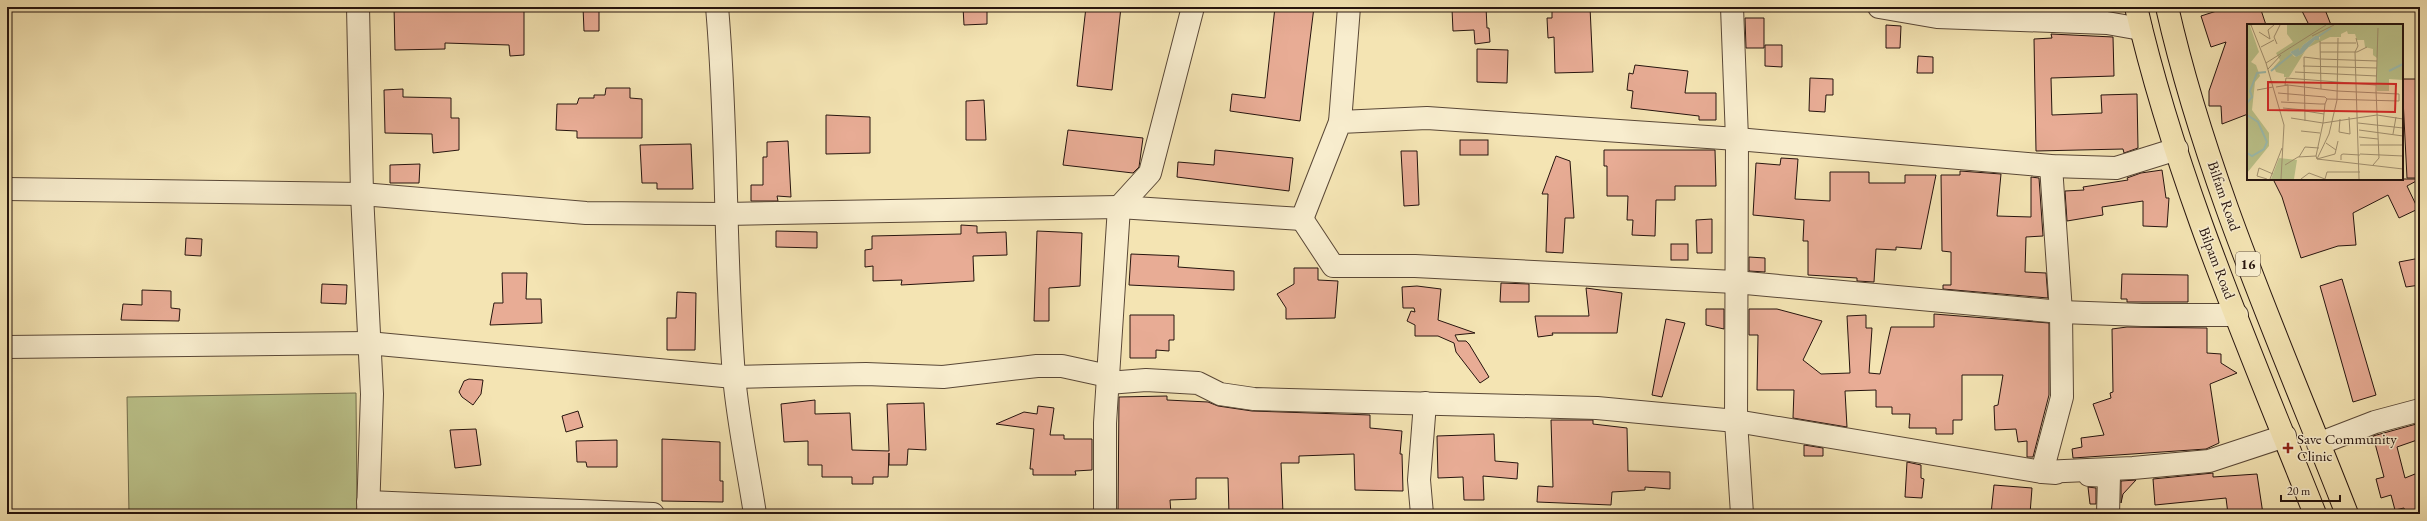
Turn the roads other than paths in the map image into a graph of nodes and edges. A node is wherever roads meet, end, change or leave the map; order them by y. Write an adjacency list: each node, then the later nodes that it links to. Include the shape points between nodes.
1 (358, 7): 15 (street)
2 (717, 7): 17 (street)
3 (1193, 7): 16 (street, via 1150,173)
4 (1349, 7): 10 (street)
5 (1734, 7): 11 (street, via 1734,114)
6 (1879, 7): 9 (street, via 1937,17 2107,23)
7 (2136, 7): 9 (main road, Bilpam Road / 16)
8 (2167, 7): 30 (main road, Bilfam Road / 16, via 2196,115 2224,199)
9 (2141, 29): 12 (main road, Bilpam Road / 16)
10 (1340, 122): 11 (street, via 1427,118); 18 (street)
11 (1737, 140): 13 (street); 19 (street)
12 (2177, 149): 13 (street, via 2116,168); 21 (main road, Bilpam Road / 16, via 2203,229)
13 (2051, 166): 20 (street)
14 (7, 189): 15 (street)
15 (362, 194): 17 (street, via 586,213); 22 (street)
16 (1119, 207): 17 (street); 18 (street); 25 (street)
17 (726, 214): 24 (street)
18 (1302, 219): 19 (street, via 1334,266 1415,266)
19 (1735, 282): 20 (street); 28 (street)
20 (2061, 312): 21 (street); 31 (street, via 2062,397)
21 (2237, 315): 29 (main road, Bilpam Road / 16)
22 (368, 343): 23 (street); 24 (street); 32 (street, via 372,394)
23 (7, 347)
24 (734, 377): 25 (street, via 866,374 943,378 1037,366 1062,366); 34 (street)
25 (1108, 379): 26 (street, via 1198,383 1220,394 1254,399); 35 (street)
26 (1425, 403): 28 (street, via 1597,408); 36 (street, via 1419,480)
27 (2420, 410): 30 (street, via 2375,422)
28 (1736, 421): 31 (street); 37 (street)
29 (2285, 436): 31 (street, via 2209,461); 39 (main road, Bilpam Road / 16)
30 (2318, 444): 40 (main road, Bilfam Road / 16)
31 (2042, 472): 38 (street, via 2109,476)
32 (368, 508): 33 (street)
33 (653, 514)
34 (755, 514)
35 (1106, 514)
36 (1422, 514)
37 (1742, 514)
38 (2108, 514)
39 (2315, 514)
40 (2347, 514)

